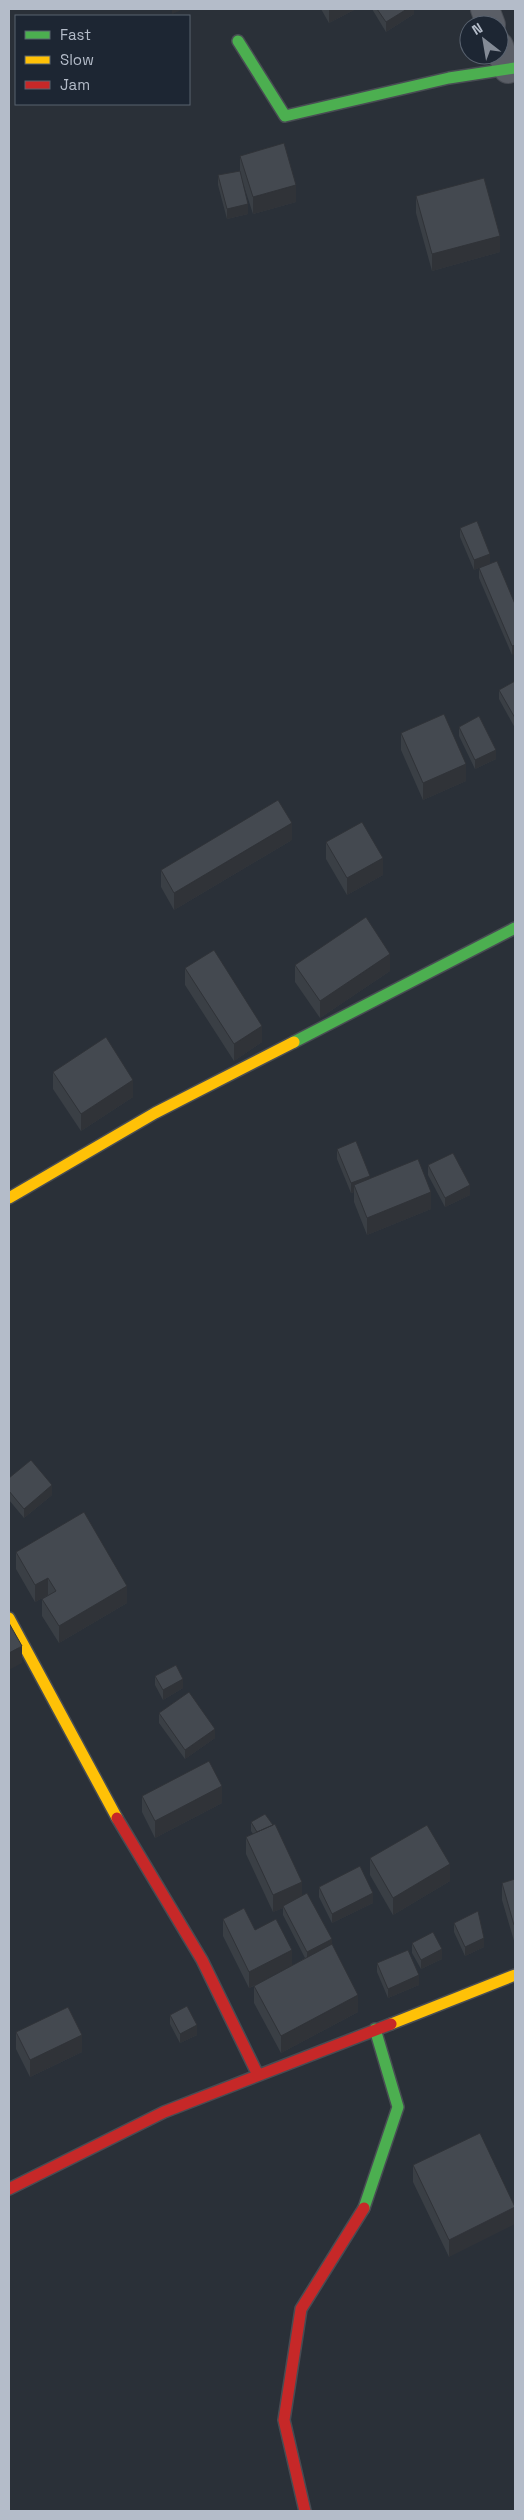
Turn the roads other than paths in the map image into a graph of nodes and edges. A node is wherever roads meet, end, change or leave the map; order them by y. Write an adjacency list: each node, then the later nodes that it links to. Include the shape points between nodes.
1 (238, 41): 2 (street, via 285,116)
2 (493, 65)
3 (515, 928): 4 (street, via 156,1113)
4 (9, 1198)
5 (9, 1618): 8 (street, via 120,1824 202,1960)
6 (515, 1975): 7 (street)
7 (376, 2029): 8 (street); 10 (street, via 398,2107 363,2211 301,2309 284,2420)
8 (258, 2075): 9 (street, via 164,2112)
9 (9, 2189)
10 (305, 2511)

